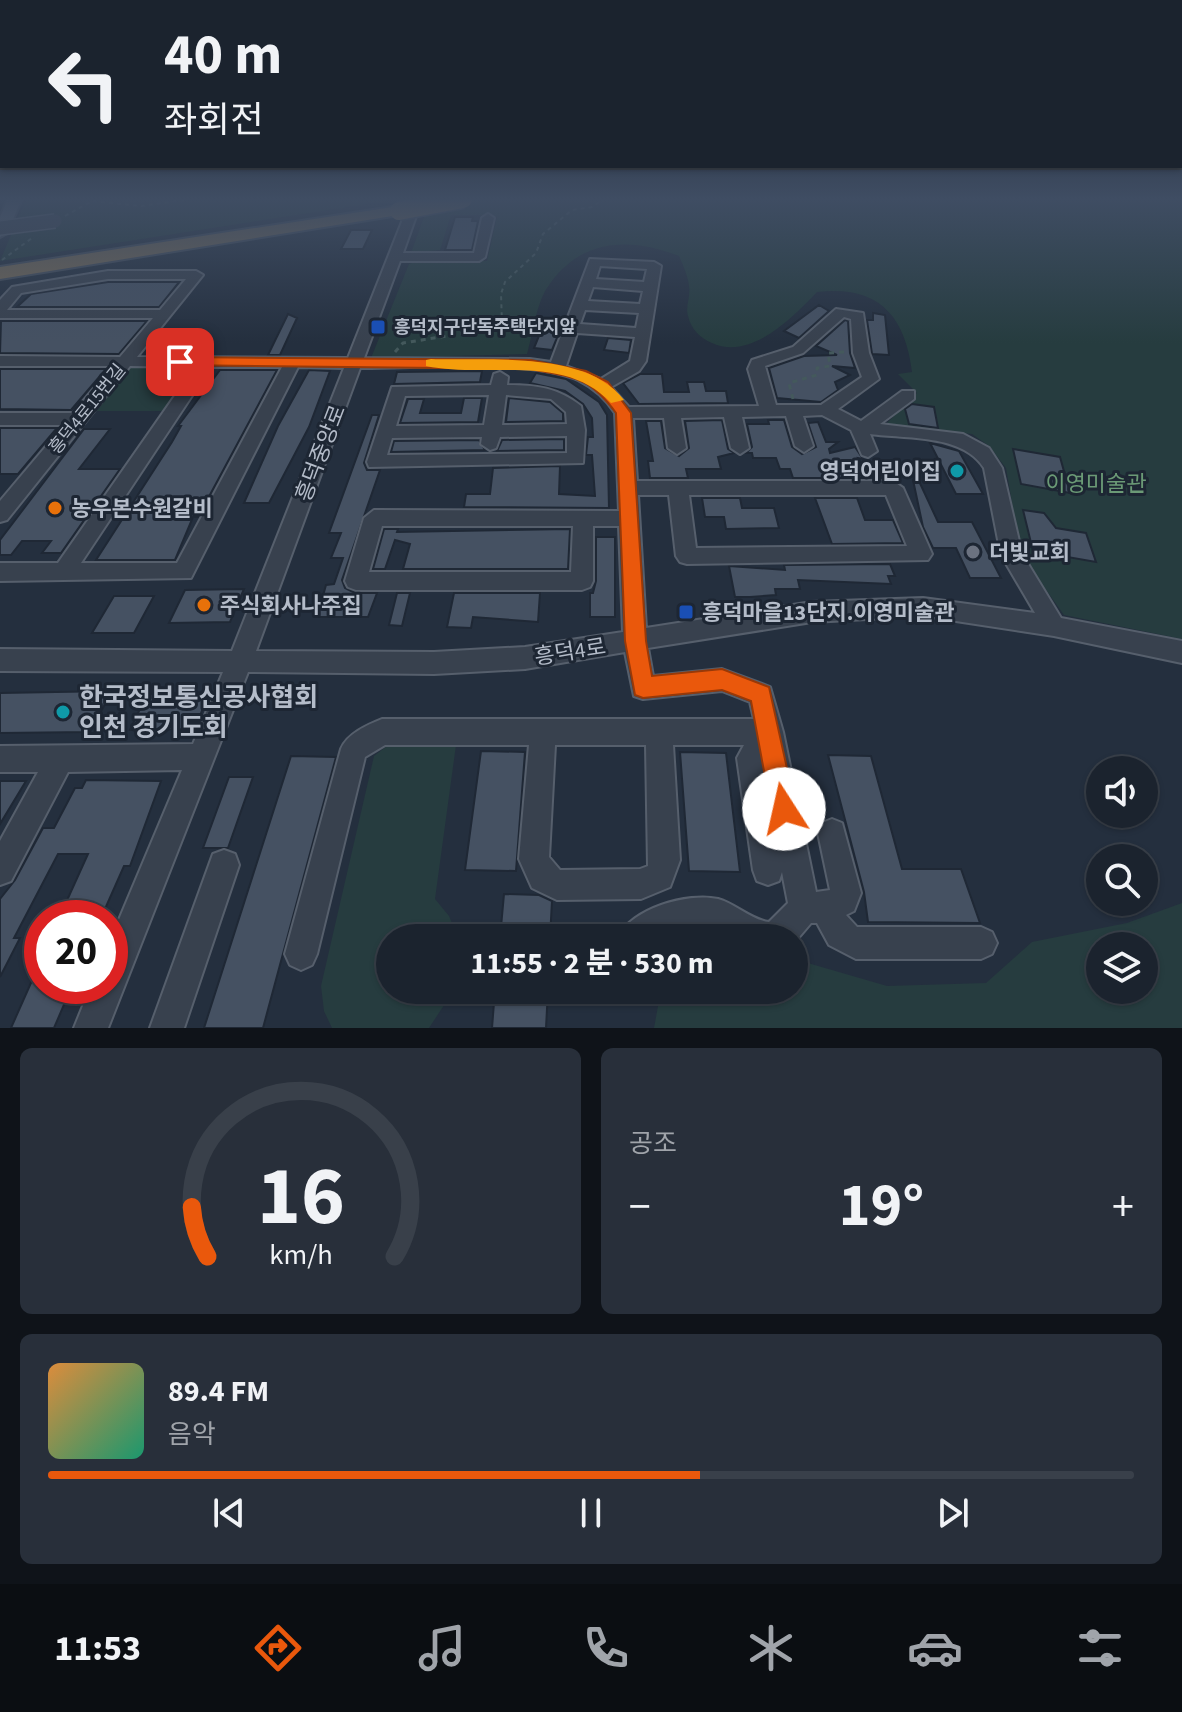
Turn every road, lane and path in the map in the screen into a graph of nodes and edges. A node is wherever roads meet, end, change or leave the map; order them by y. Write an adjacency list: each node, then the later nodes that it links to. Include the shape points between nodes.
1 (24, 247): 7 (path)
2 (135, 247): 7 (highway)
3 (400, 247): 6 (street, 흥덕중앙로)
4 (481, 247): 6 (street, via 479,257)
5 (541, 247): 22 (path, via 522,270 507,278 500,293 502,323 403,343)
6 (397, 257): 21 (street, 흥덕중앙로)
7 (1, 266)
8 (588, 283): 9 (street); 9 (street, via 595,262 654,266); 10 (street)
9 (651, 287): 11 (street)
10 (581, 305): 11 (street); 14 (street)
11 (647, 309): 15 (street)
12 (0, 311): 13 (street); 13 (street, 흥덕4로15번길, via 17,290 108,275 196,275)
13 (165, 314): 18 (street, 흥덕4로15번길)
14 (573, 328): 15 (street); 24 (street)
15 (643, 333): 25 (street, via 633,368)
16 (861, 352): 28 (path, via 828,353 830,366 789,383 793,404); 28 (street, via 858,316 841,312 798,350 758,363); 29 (street, via 871,379)
17 (0, 361): 18 (street)
18 (126, 361): 19 (street); 35 (street, 흥덕4로15번길)
19 (206, 362): 20 (street); 52 (street)
20 (293, 362): 21 (street); 52 (street, via 183,572)
21 (356, 362): 22 (street); 57 (street, 흥덕중앙로)
22 (389, 362): 23 (street)
23 (502, 363): 24 (street); 26 (street)
24 (557, 368): 25 (street)
25 (602, 385): 33 (street)
26 (498, 390): 36 (street, via 556,395 575,410); 37 (street); 38 (street, via 398,391)
27 (908, 395): 53 (street, via 868,428 963,440 983,452 993,468 1012,555)
28 (768, 408): 30 (street); 32 (street)
29 (825, 410): 30 (street); 42 (street, via 858,427)
30 (793, 411): 39 (street)
31 (672, 412): 32 (street); 33 (street); 40 (street)
32 (732, 412): 41 (street)
33 (624, 413): 46 (street)
34 (0, 419): 35 (street)
35 (79, 419): 45 (street, 흥덕4로15번길)
36 (576, 430): 37 (street); 43 (street, via 576,459)
37 (491, 431): 38 (street); 43 (street)
38 (385, 432): 43 (street, via 376,462)
39 (804, 446)
40 (677, 448)
41 (740, 448)
42 (868, 451)
43 (487, 460)
44 (0, 488): 45 (street)
45 (22, 488): 48 (street, 흥덕4로15번길)
46 (628, 488): 47 (street); 50 (street)
47 (678, 488): 47 (street, via 687,556 921,554 893,488)
48 (0, 515)
49 (583, 519): 49 (street, via 582,581 356,581 374,518); 50 (street)
50 (630, 519): 54 (street)
51 (0, 572): 52 (street)
52 (64, 572)
53 (1054, 626): 54 (street, 흥덕4로, via 923,607 812,612); 55 (street, 흥덕4로)
54 (635, 641): 57 (street, 흥덕4로, via 525,658 434,663); 60 (street, via 643,688 722,680 761,695)
55 (1182, 652)
56 (0, 660): 57 (street, 흥덕4로)
57 (240, 661): 61 (street, 흥덕중앙로)
58 (543, 730): 59 (street); 59 (street, via 534,859 543,877 557,885 641,884 659,876 665,860); 74 (street, via 382,732 354,749)
59 (659, 732): 60 (street)
60 (771, 740): 67 (street, via 750,758); 68 (street)
61 (201, 757): 62 (street); 72 (street, 흥덕중앙로)
62 (61, 758): 63 (street); 66 (street)
63 (0, 759)
64 (832, 833): 68 (street, via 846,893 843,900)
65 (224, 865): 77 (street)
66 (0, 870)
67 (768, 870)
68 (816, 907): 71 (street); 73 (street, via 845,940 856,943)
69 (662, 924): 70 (street, via 716,914)
70 (734, 924)
71 (793, 924)
72 (128, 936)
73 (981, 943)
74 (301, 954)
75 (101, 1004): 76 (street)
76 (91, 1028)
77 (167, 1028)

